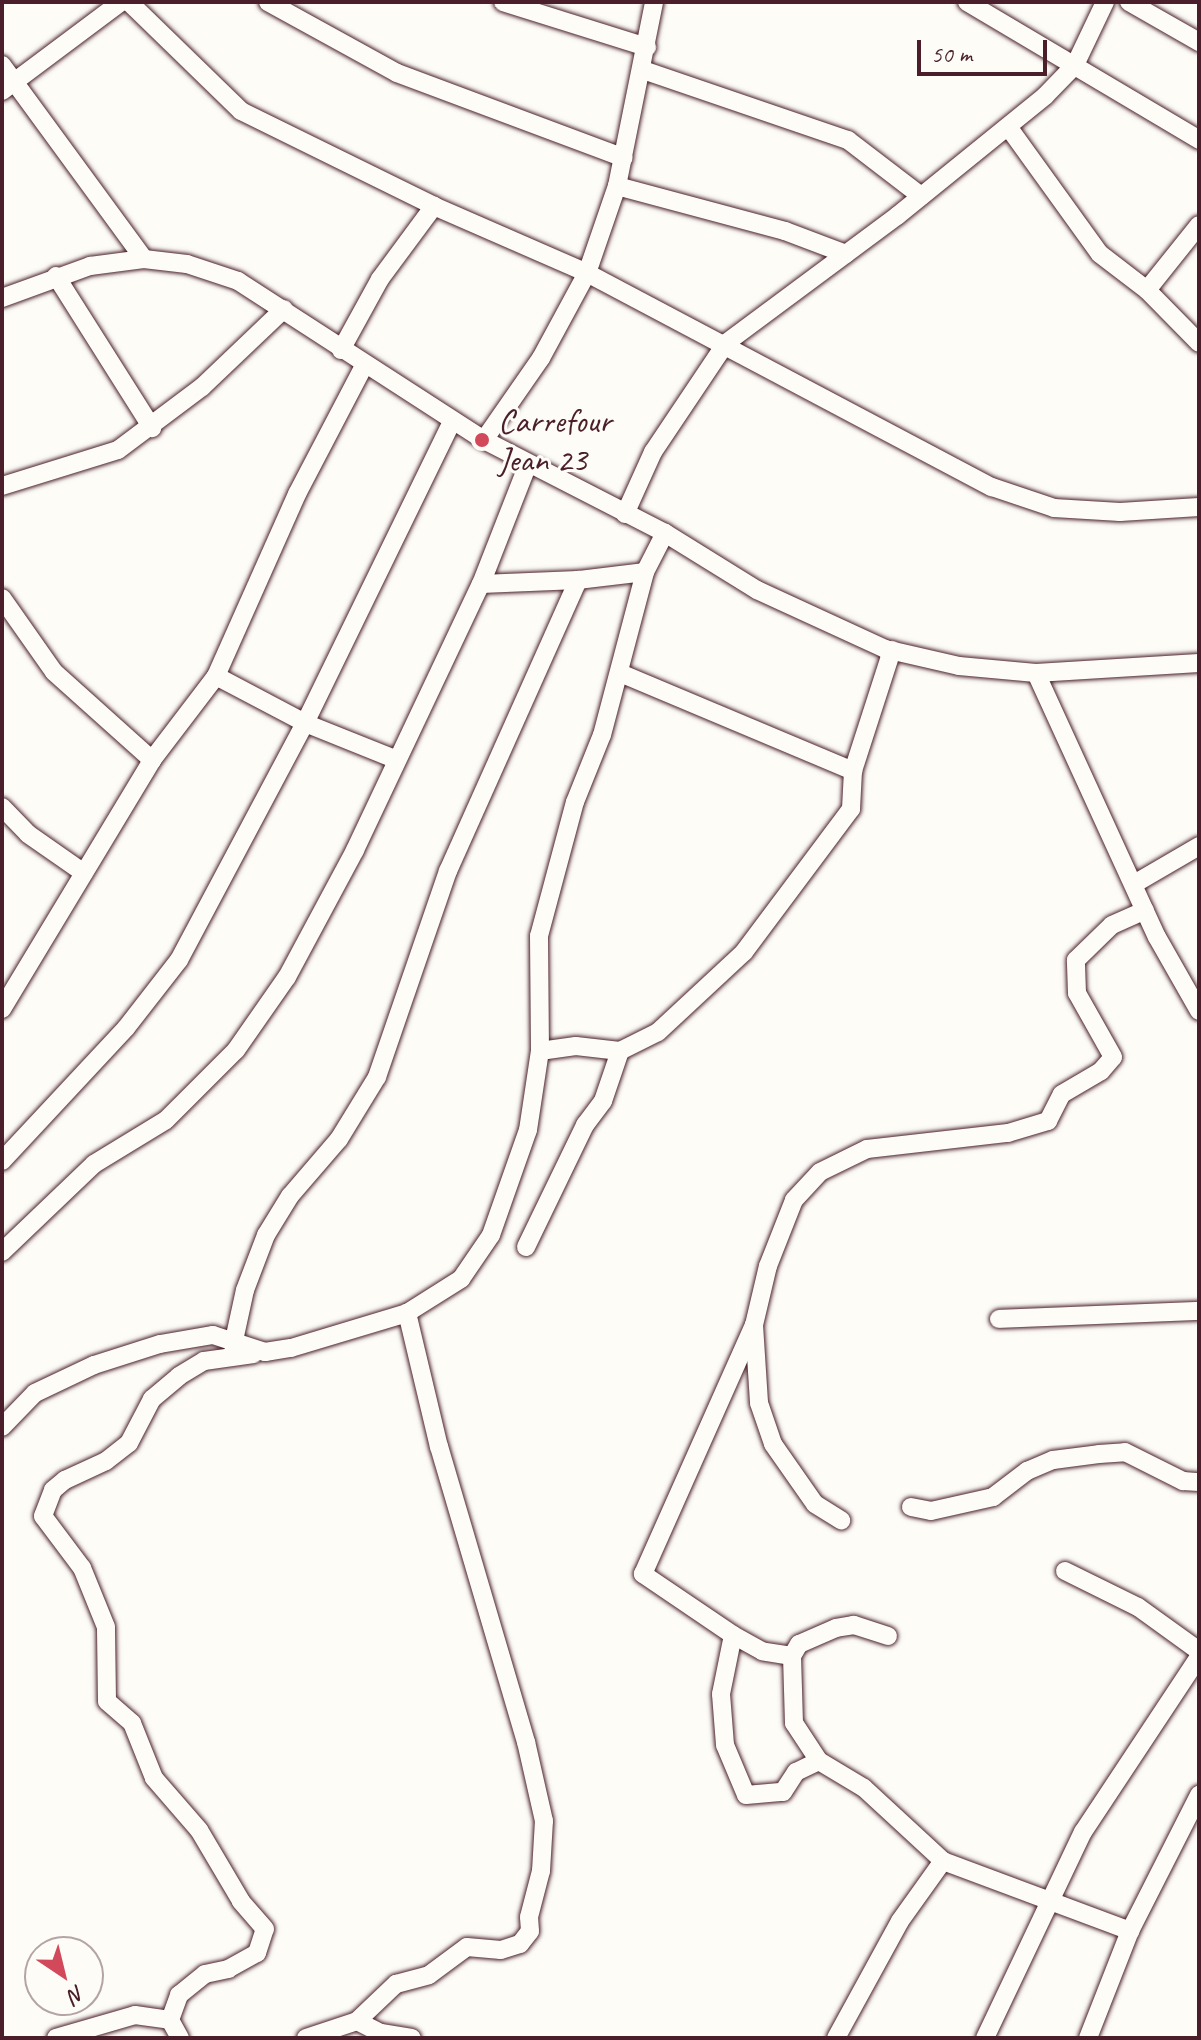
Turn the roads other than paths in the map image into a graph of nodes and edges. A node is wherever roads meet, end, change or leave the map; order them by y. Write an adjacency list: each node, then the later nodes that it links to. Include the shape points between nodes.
1 (121, 2): 14 (street)
2 (129, 2): 20 (street, via 241,111)
3 (268, 2): 17 (street, via 397,73)
4 (503, 2): 10 (street)
5 (654, 2): 10 (street)
6 (967, 2): 12 (street)
7 (1105, 2): 12 (street)
8 (1129, 2): 9 (street)
9 (1199, 42)
10 (647, 47): 13 (street)
11 (2, 65): 14 (street)
12 (1075, 65): 15 (street); 16 (street)
13 (643, 70): 17 (street); 19 (street, via 848,140)
14 (9, 86): 23 (street)
15 (1009, 128): 19 (street); 26 (street, via 1100,254)
16 (1199, 140)
17 (624, 158): 18 (street)
18 (617, 186): 22 (street, via 785,231); 24 (street)
19 (921, 196): 22 (street)
20 (434, 206): 24 (street); 31 (street, via 380,279)
21 (1199, 225): 26 (street)
22 (846, 254): 29 (street)
23 (144, 259): 25 (street); 28 (street, via 187,264 238,281)
24 (587, 273): 29 (street); 35 (street, via 541,358)
25 (56, 276): 27 (street); 34 (street)
26 (1147, 290): 30 (street)
27 (2, 298)
28 (284, 309): 31 (street); 34 (street)
29 (726, 343): 38 (street, via 992,487 1054,508 1120,512); 39 (street, via 653,452)
30 (1199, 343)
31 (341, 350): 32 (street)
32 (364, 366): 33 (street); 49 (street, via 297,494)
33 (452, 422): 35 (street); 50 (street)
34 (152, 428): 37 (street, via 118,450)
35 (484, 440): 36 (street)
36 (528, 464): 39 (street); 43 (street)
37 (2, 486)
38 (1199, 507)
39 (625, 514): 40 (street)
40 (665, 533): 41 (street); 45 (street, via 757,590)
41 (645, 572): 42 (street); 47 (street)
42 (578, 580): 43 (street); 70 (street, via 448,871 377,1077 339,1139 290,1196 266,1235 245,1290)
43 (481, 584): 51 (street)
44 (2, 598): 52 (street, via 54,672)
45 (892, 650): 48 (street, via 959,666); 53 (street)
46 (1197, 669): 48 (street)
47 (620, 673): 53 (street); 61 (street, via 575,802 539,936)
48 (1036, 673): 57 (street)
49 (216, 676): 50 (street); 52 (street)
50 (305, 723): 51 (street); 63 (street, via 179,960 126,1028)
51 (395, 759): 65 (street, via 287,977 236,1050 166,1120 94,1164)
52 (152, 760): 56 (street)
53 (853, 771): 62 (street, via 851,809 744,952 658,1032)
54 (2, 807): 56 (street, via 28,834)
55 (1199, 846): 57 (street)
56 (84, 873): 59 (street)
57 (1134, 884): 58 (street)
58 (1145, 910): 60 (street); 69 (street, via 1112,925 1082,950 1073,967 1077,993 1111,1048 1108,1064 1062,1094 1042,1126 867,1149 820,1172 794,1200 768,1266)
59 (2, 1009)
60 (1199, 1011)
61 (540, 1051): 62 (street, via 576,1046); 67 (street, via 528,1130 491,1235 461,1279)
62 (620, 1051): 64 (street, via 603,1101 585,1125)
63 (2, 1161)
64 (526, 1247)
65 (2, 1252)
66 (1199, 1311): 68 (street)
67 (407, 1313): 71 (street); 87 (street, via 439,1447 526,1742 544,1821 543,1851 530,1931 520,1944 501,1950 467,1947 429,1975 396,1984)
68 (999, 1319)
69 (754, 1325): 75 (street, via 759,1403 773,1444 815,1504); 77 (street, via 643,1574)
70 (233, 1345): 71 (street); 72 (street, via 213,1335 160,1344 94,1365 35,1393)
71 (265, 1352): 86 (street, via 204,1361 179,1376 152,1399 129,1443 53,1490 43,1516 82,1568 106,1627 107,1701 132,1723 154,1778 199,1830 241,1901 265,1929 257,1953 205,1974 179,1995)
72 (2, 1427)
73 (1199, 1482): 74 (street, via 1183,1481 1125,1452 1099,1454 1053,1460 1027,1471 993,1497 931,1511)
74 (911, 1507)
75 (841, 1520)
76 (1065, 1571): 79 (street, via 1138,1607)
77 (733, 1635): 80 (street, via 762,1651); 81 (street, via 722,1713 725,1745 741,1792 783,1792 796,1772)
78 (888, 1636): 80 (street, via 854,1625 836,1628 799,1644)
79 (1199, 1654): 84 (street, via 1083,1832)
80 (792, 1656): 81 (street, via 794,1723)
81 (819, 1761): 83 (street, via 864,1788)
82 (1199, 1795): 85 (street)
83 (943, 1861): 84 (street); 92 (street, via 900,1921)
84 (1046, 1903): 85 (street); 93 (street)
85 (1130, 1931): 94 (street)
86 (170, 2020): 88 (street, via 135,2015); 89 (street)
87 (357, 2021): 90 (street); 91 (street, via 381,2033)
88 (56, 2038)
89 (180, 2038)
90 (306, 2038)
91 (412, 2038)
92 (836, 2038)
93 (985, 2038)
94 (1088, 2038)

